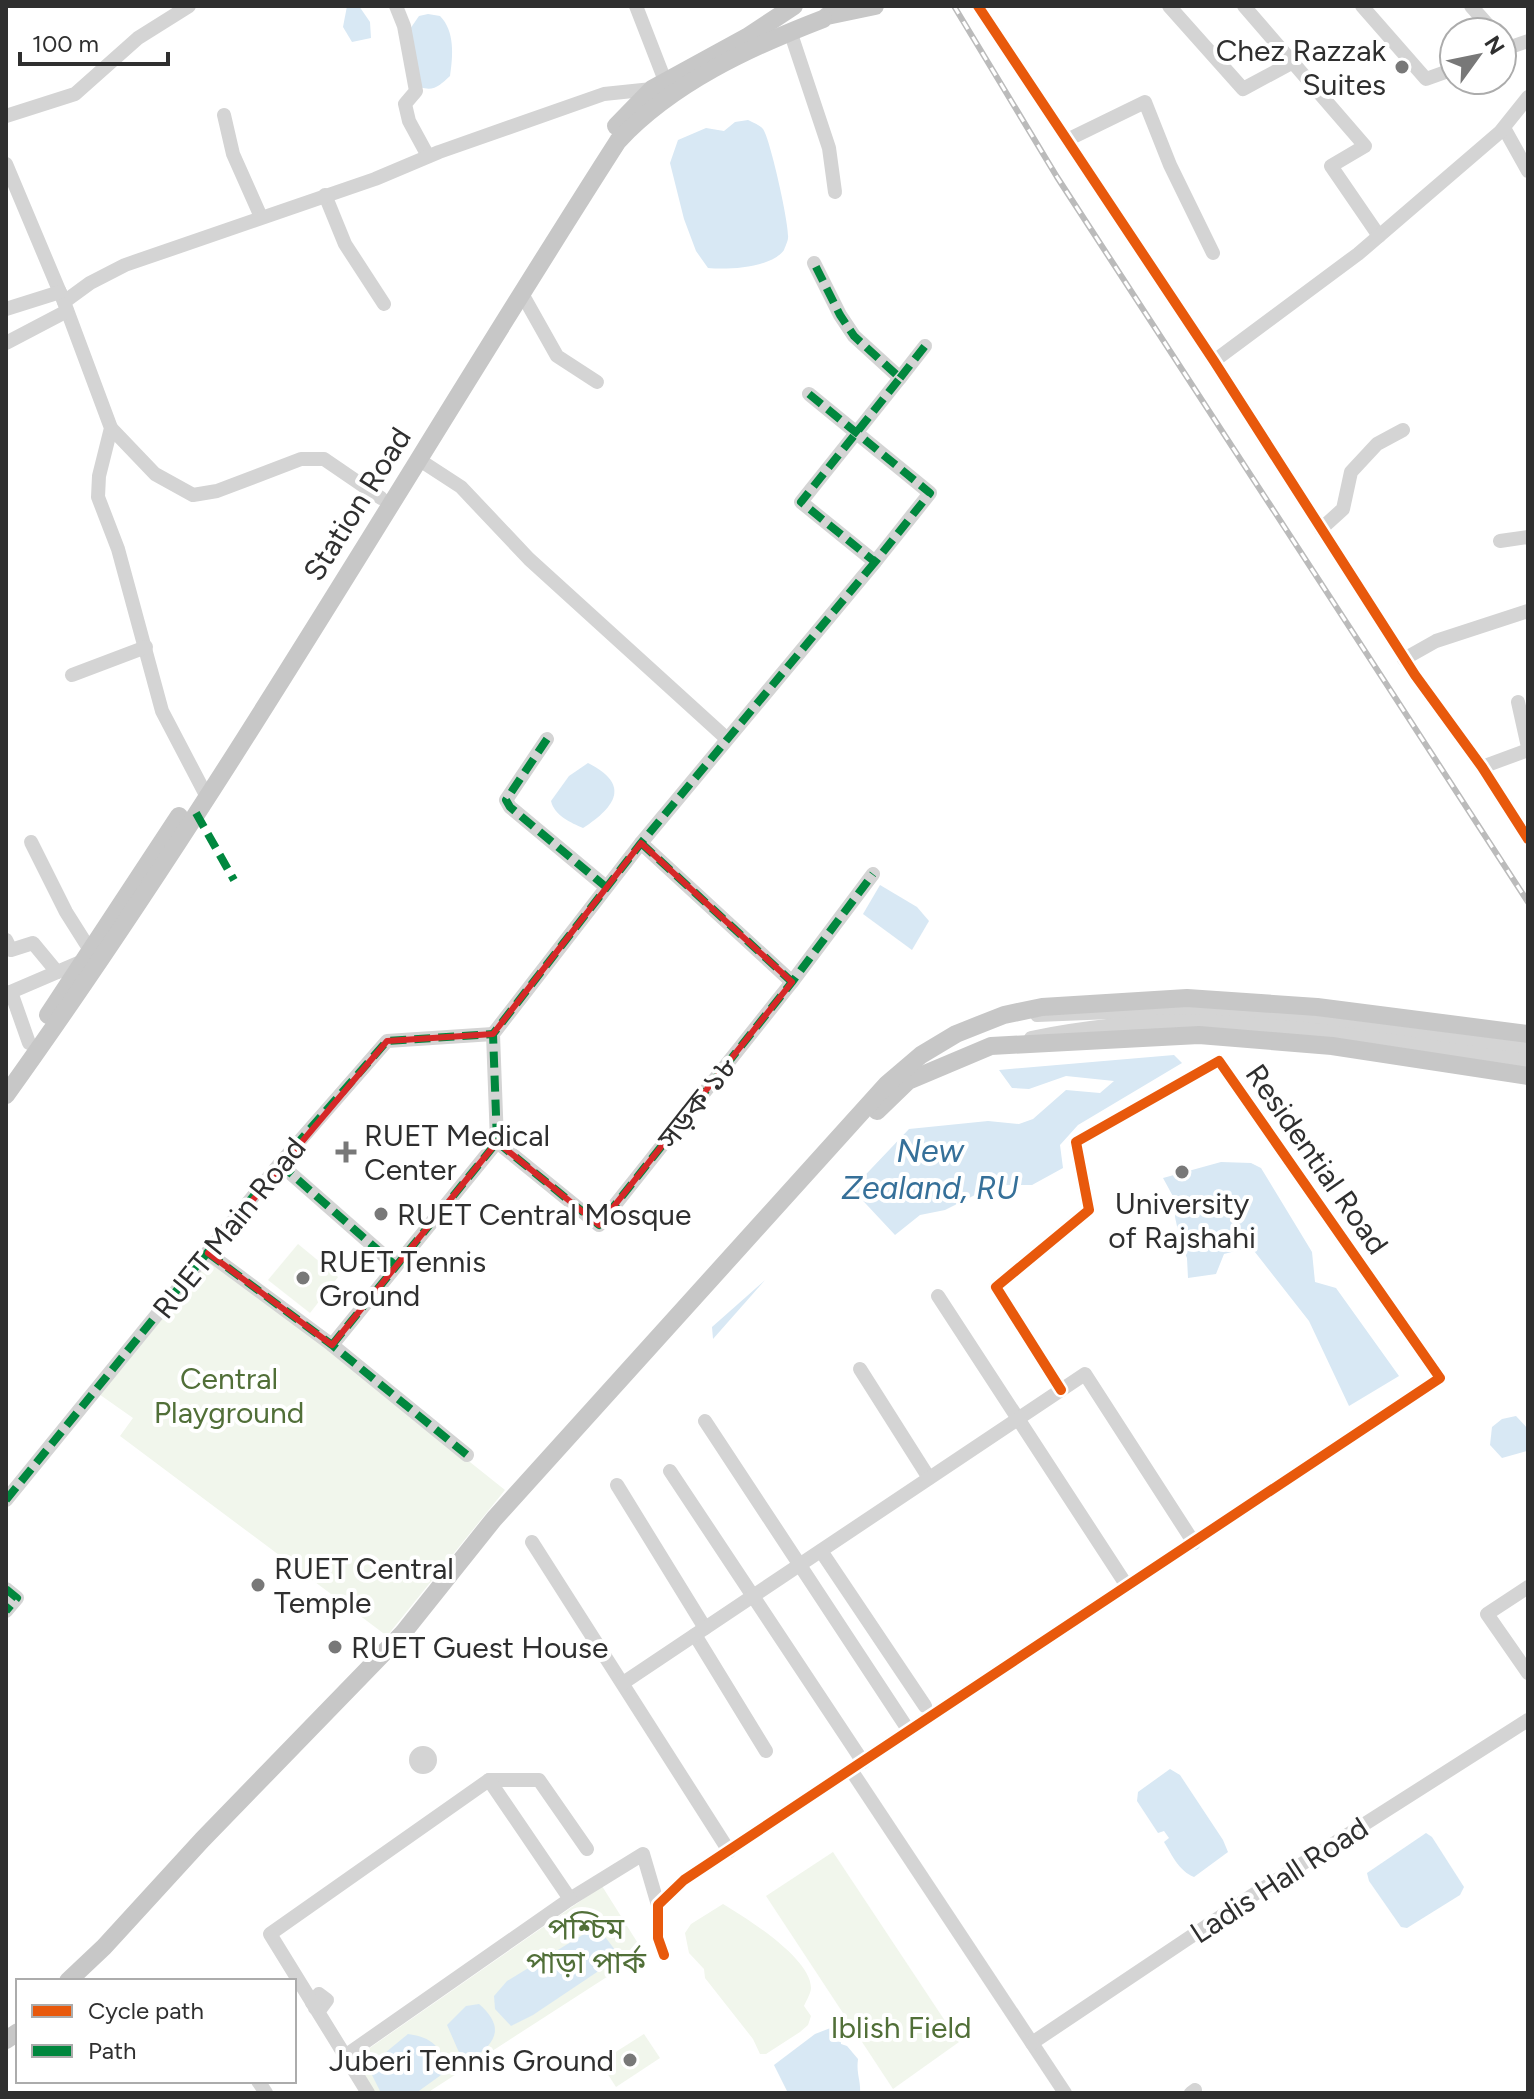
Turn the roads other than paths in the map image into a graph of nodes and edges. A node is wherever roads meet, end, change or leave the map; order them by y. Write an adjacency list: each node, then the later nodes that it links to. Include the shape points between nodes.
1 (189, 6): 19 (street, via 138,38 75,94)
2 (396, 6): 22 (street, via 416,91 405,104)
3 (636, 6): 16 (street)
4 (772, 6): 13 (main road)
5 (797, 6): 11 (main road, via 817,20); 13 (main road, Station Road)
6 (875, 6): 11 (main road, Station Road)
7 (978, 6): 21 (street)
8 (1169, 6): 14 (street, via 1243,89)
9 (1244, 6): 14 (street)
10 (1362, 6): 15 (street, via 1426,79)
11 (828, 14): 12 (main road, Station Road)
12 (790, 31): 16 (main road, Station Road); 25 (street, via 829,148)
13 (747, 37): 16 (main road, Station Road)
14 (1293, 62): 28 (street, via 1365,146 1331,166)
15 (1438, 75)
16 (662, 88): 22 (street, via 604,94); 31 (main road, Station Road, via 618,141); 45 (main road, Station Road, via 607,135)
17 (1528, 97): 20 (street)
18 (224, 115): 27 (street, via 233,154)
19 (6, 116)
20 (1504, 128): 24 (street); 28 (street)
21 (1067, 140): 29 (street, via 1145,102); 37 (street)
22 (428, 156): 26 (street)
23 (6, 164): 32 (street)
24 (1528, 171)
25 (835, 192)
26 (325, 195): 27 (street); 33 (street, via 345,244)
27 (261, 217): 32 (street, via 125,265)
28 (1379, 236): 37 (street)
29 (1213, 253)
30 (814, 263): 38 (street, via 854,336)
31 (521, 292): 39 (street, via 557,356); 44 (main road, Station Road)
32 (64, 302): 34 (street); 35 (street); 41 (street)
33 (384, 304)
34 (6, 309)
35 (6, 343)
36 (925, 346): 38 (street)
37 (1214, 361): 46 (street)
38 (900, 378): 43 (street)
39 (597, 382)
40 (809, 394): 43 (street)
41 (111, 428): 45 (street, via 155,474 193,495 301,459 324,459); 51 (street, via 98,497)
42 (1403, 430): 46 (street, via 1377,444 1351,472 1343,509)
43 (855, 432): 49 (street, via 801,502); 49 (street, via 930,493)
44 (418, 459): 55 (street, via 461,487 529,559); 59 (main road, Station Road)
45 (381, 498): 59 (main road, Station Road)
46 (1321, 529): 52 (street)
47 (1528, 537): 48 (street)
48 (1500, 541)
49 (875, 562): 55 (street)
50 (1528, 611): 52 (street, via 1436,641)
51 (146, 647): 53 (street); 59 (street, via 162,711)
52 (1404, 659): 58 (street)
53 (72, 675)
54 (1518, 702): 57 (street)
55 (726, 738): 62 (street)
56 (547, 739): 64 (street, via 506,800)
57 (1528, 748): 58 (street)
58 (1482, 767): 60 (street)
59 (203, 791): 66 (main road, Station Road); 80 (main road, Station Road, via 94,969)
60 (1528, 839)
61 (31, 842): 66 (street)
62 (641, 843): 64 (street); 68 (street)
63 (873, 874): 68 (street, সড়ক ১৮)
64 (606, 887): 72 (street)
65 (6, 940): 67 (street, via 11,950 33,943)
66 (87, 956): 67 (street); 74 (main road, Station Road)
67 (57, 972): 69 (street)
68 (792, 982): 81 (street, সড়ক ১৮, via 599,1225)
69 (8, 993): 74 (street)
70 (1004, 1015): 71 (street); 73 (main road, via 1042,1007 1187,998 1317,1007); 119 (main road, via 956,1034 887,1084 494,1519 403,1633)
71 (1067, 1023): 75 (street); 76 (street, via 1187,1009 1309,1018); 77 (street, via 1187,1021 1307,1029)
72 (493, 1034): 81 (street); 82 (street, RUET Main Road, via 387,1041)
73 (1528, 1034)
74 (29, 1043): 79 (main road, Station Road)
75 (991, 1046): 78 (main road, via 1199,1035 1332,1046); 120 (main road, via 908,1081 869,1119 516,1511 410,1639)
76 (1528, 1049)
77 (1528, 1061)
78 (1528, 1076)
79 (6, 1077)
80 (6, 1095)
81 (497, 1142): 84 (street)
82 (280, 1164): 83 (street, RUET Main Road); 84 (street)
83 (208, 1253): 86 (street); 95 (street, RUET Main Road)
84 (396, 1266): 86 (street)
85 (938, 1296): 89 (street)
86 (332, 1345): 91 (street)
87 (860, 1369): 93 (street)
88 (1061, 1390): 89 (street); 97 (street, via 1085,1374); 97 (street, Residential Road, via 996,1287 1089,1210 1076,1142 1219,1061 1440,1378)
89 (1018, 1419): 93 (street); 100 (street)
90 (705, 1421): 99 (street)
91 (467, 1455)
92 (670, 1471): 103 (street)
93 (929, 1478): 98 (street)
94 (617, 1485): 105 (street)
95 (6, 1500)
96 (532, 1542): 107 (street)
97 (1194, 1543): 100 (street)
98 (821, 1551): 99 (street); 108 (street)
99 (800, 1565): 103 (street); 110 (street)
100 (1127, 1586): 110 (street)
101 (1528, 1587): 106 (street, via 1487,1614)
102 (6, 1589): 104 (street, via 17,1598)
103 (753, 1596): 105 (street); 112 (street)
104 (6, 1611)
105 (700, 1632): 107 (street); 111 (street)
106 (1528, 1673)
107 (623, 1683): 115 (street)
108 (925, 1706)
109 (1528, 1720): 121 (street, Ladis Hall Road)
110 (909, 1731): 112 (street)
111 (766, 1751)
112 (857, 1766): 115 (street); 121 (street)
113 (489, 1780): 114 (street, via 539,1780); 116 (street); 122 (street, via 270,1934)
114 (587, 1849)
115 (729, 1851): 117 (street, via 684,1880)
116 (570, 1899): 117 (street, via 643,1854); 122 (street)
117 (658, 1905): 118 (street)
118 (664, 1955)
119 (70, 1979)
120 (85, 1979)
121 (1032, 2043): 124 (street)
122 (345, 2056): 123 (street)
123 (368, 2093)
124 (1065, 2093)

